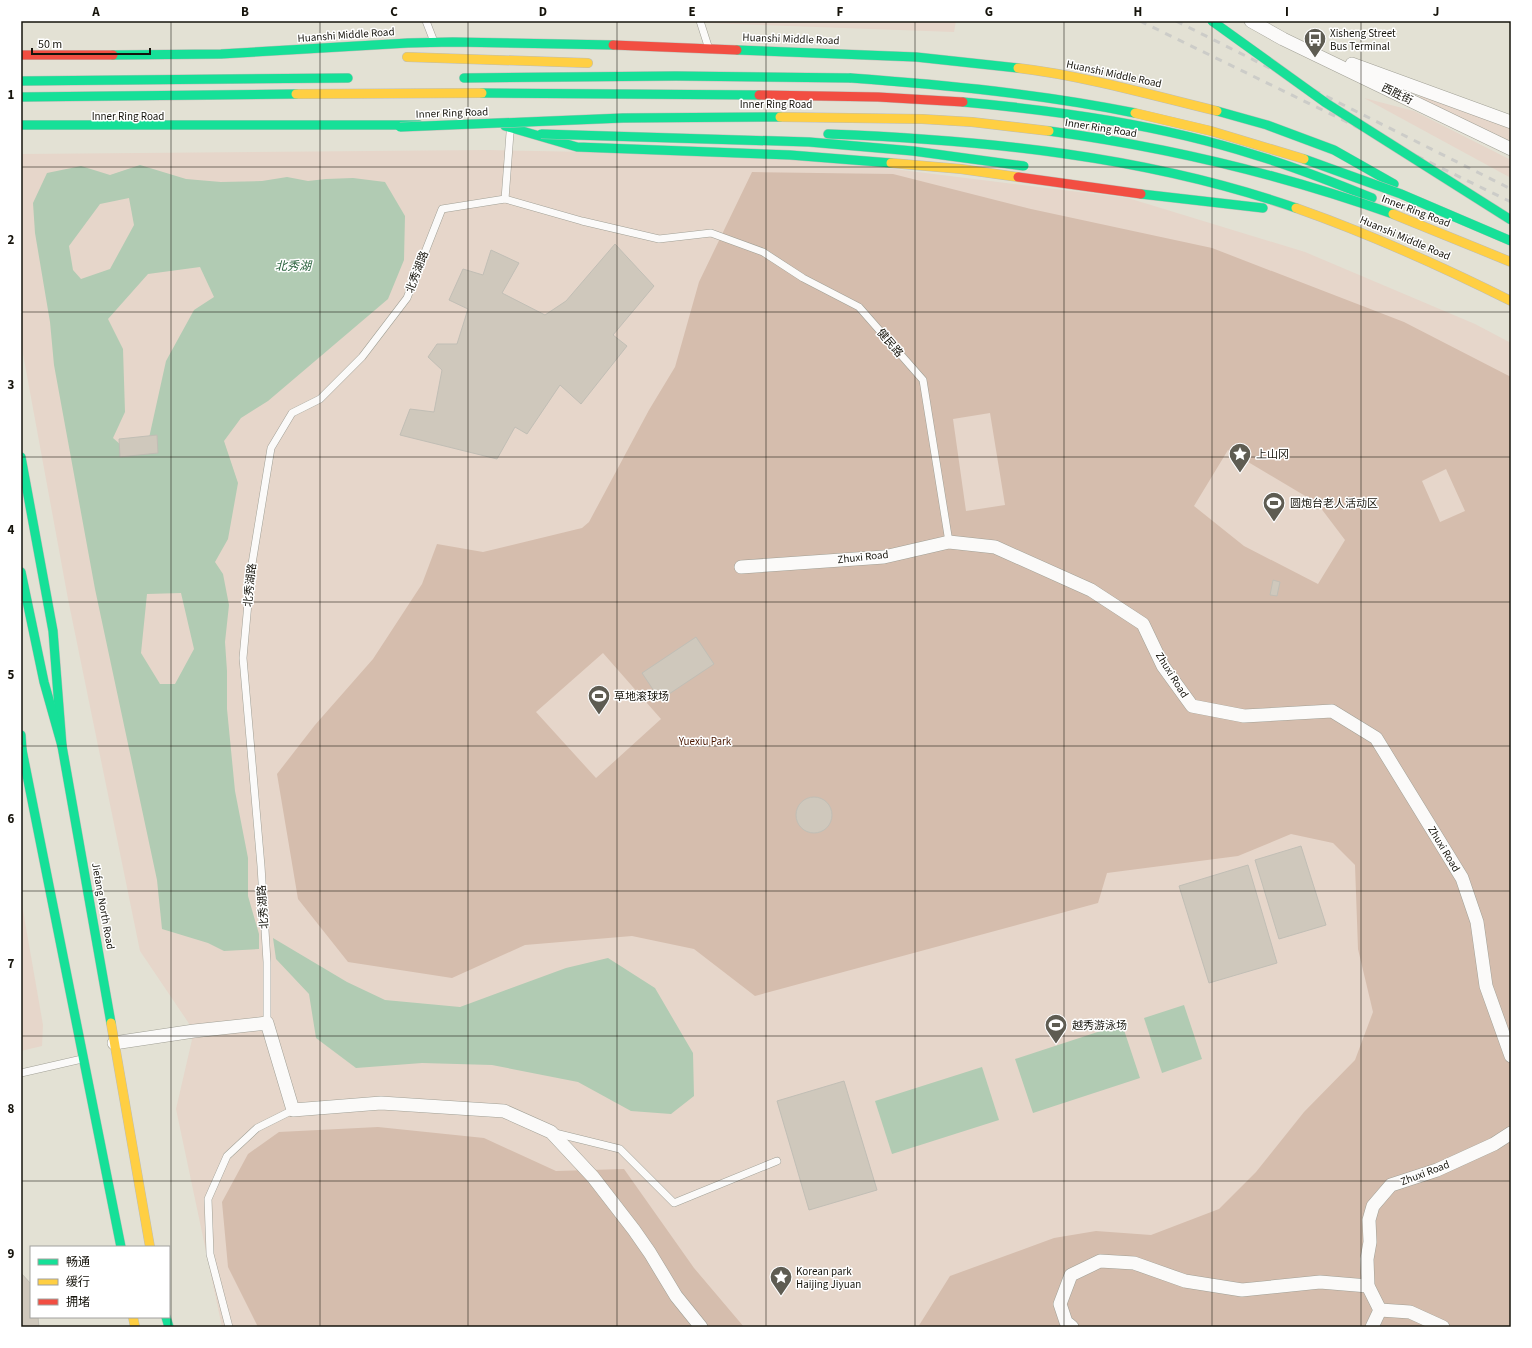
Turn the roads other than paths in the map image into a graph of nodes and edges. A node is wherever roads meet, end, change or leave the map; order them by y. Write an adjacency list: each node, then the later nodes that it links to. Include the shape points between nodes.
1 (426, 21): 6 (lane)
2 (700, 21): 7 (lane)
3 (1212, 21): 32 (main road, bridge, via 1326,103)
4 (1251, 21): 5 (street, 西胜街)
5 (1283, 39): 19 (street, 西胜街); 24 (street, 西胜街)
6 (434, 42): 7 (main road, Huanshi Middle Road); 8 (main road, Huanshi Middle Road)
7 (709, 48): 25 (main road, Huanshi Middle Road, via 916,57 1025,69 1128,89 1230,114)
8 (221, 54): 9 (main road, Huanshi Middle Road); 10 (main road)
9 (21, 55)
10 (341, 56)
11 (397, 57): 12 (main road)
12 (597, 63)
13 (690, 67): 16 (main road, Inner Ring Road)
14 (357, 78): 17 (main road)
15 (453, 78): 16 (main road, Inner Ring Road)
16 (851, 78): 34 (main road, Inner Ring Road, bridge, via 917,82 1022,94 1093,105 1211,131 1354,175)
17 (21, 81)
18 (21, 97): 33 (main road, via 466,93 819,96 879,97 999,107 1137,126 1226,146 1348,187)
19 (1511, 122)
20 (21, 125): 23 (main road, Huanshi Middle Road)
21 (400, 127): 22 (main road, Inner Ring Road); 23 (main road, bridge); 35 (main road, Inner Ring Road, bridge, via 728,116 855,117 996,125 1098,138 1215,161 1265,174 1377,208)
22 (21, 128)
23 (508, 129): 26 (main road, bridge, via 593,136 846,145 952,155); 29 (lane); 31 (main road, via 577,146 790,155 946,168 1286,211); 31 (main road, Huanshi Middle Road, via 862,135 992,144 1053,151 1152,168 1222,185)
24 (1511, 149)
25 (1334, 150): 27 (main road); 33 (main road, Huanshi Middle Road, via 1411,196)
26 (1028, 166)
27 (1404, 183)
28 (1174, 188): 31 (main road, via 1287,207)
29 (505, 199): 39 (lane, 健民路, via 659,239 711,233 763,252 803,278 859,307 923,380); 45 (lane, 北秀湖路, via 442,209 407,298 362,357 326,394 292,413 270,448 251,570 243,658 267,962)
30 (1439, 200): 34 (main road)
31 (1323, 218): 37 (main road, Huanshi Middle Road, via 1406,249)
32 (1511, 220)
33 (1452, 237): 36 (main road, Huanshi Middle Road)
34 (1511, 240)
35 (1511, 262)
36 (1511, 268)
37 (1511, 301)
38 (21, 457): 43 (main road, via 53,631)
39 (949, 542): 40 (street, Zhuxi Road, via 884,557); 47 (street, Zhuxi Road, via 995,547 1091,590 1143,624 1163,666 1192,706 1244,716 1332,711 1376,738 1462,878 1477,922 1486,986)
40 (741, 567)
41 (21, 572): 43 (main road, Jiefang North Road, via 44,682)
42 (21, 735): 44 (main road)
43 (62, 746): 46 (main road, Jiefang North Road)
44 (22, 748): 48 (main road)
45 (267, 1023): 46 (street); 50 (street)
46 (114, 1043): 55 (main road, Jiefang North Road)
47 (1511, 1056)
48 (84, 1059): 49 (lane); 54 (main road)
49 (21, 1073)
50 (294, 1110): 51 (street, via 381,1103 504,1111); 58 (lane, via 257,1128 227,1156 208,1199 210,1254)
51 (550, 1132): 53 (lane, via 620,1149 674,1203); 59 (street, via 593,1177 634,1230 676,1296)
52 (1511, 1133): 56 (street, Zhuxi Road, via 1494,1144 1437,1170 1391,1186 1373,1206 1369,1220)
53 (778, 1161)
54 (121, 1246)
55 (150, 1246)
56 (1368, 1286): 57 (street); 60 (street, via 1320,1282 1242,1290 1185,1281 1134,1263 1100,1261 1071,1275 1060,1304 1066,1322)
57 (1380, 1310): 61 (street); 62 (street, via 1410,1312)
58 (229, 1327)
59 (701, 1327)
60 (1072, 1327)
61 (1372, 1327)
62 (1443, 1327)

